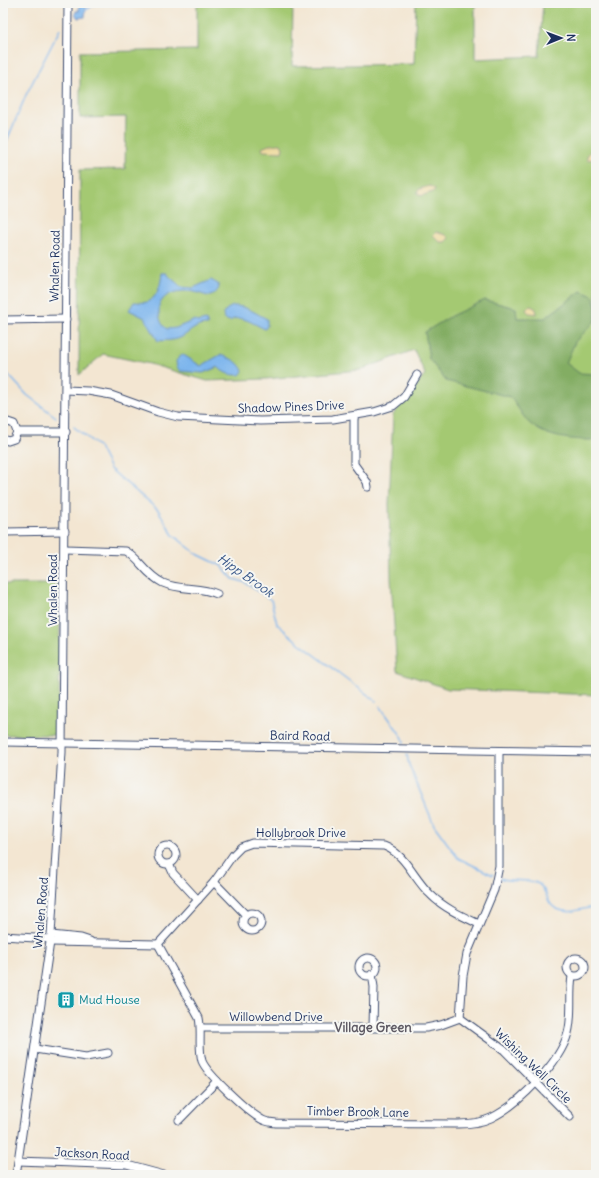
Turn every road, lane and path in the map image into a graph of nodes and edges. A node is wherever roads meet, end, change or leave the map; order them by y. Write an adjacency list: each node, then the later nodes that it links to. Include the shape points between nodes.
1 (68, 3): 3 (street, Whalen Road)
2 (3, 320): 3 (street)
3 (66, 320): 5 (street, Whalen Road)
4 (417, 375): 6 (street, Shadow Pines Drive, via 397,404 383,410)
5 (66, 390): 6 (street, Shadow Pines Drive, via 111,394 178,417 260,421); 9 (street, Whalen Road)
6 (354, 416): 11 (street, Shadow Pines Drive, via 354,464)
7 (3, 424): 8 (street, via 14,424)
8 (17, 432): 9 (street); 10 (street, via 14,439)
9 (66, 432): 13 (street, Whalen Road)
10 (3, 439)
11 (368, 487)
12 (5, 532): 13 (street)
13 (65, 532): 14 (street, Whalen Road)
14 (65, 549): 15 (street, via 126,551 150,575 162,582 177,587 206,589); 17 (street, Whalen Road)
15 (217, 594)
16 (3, 742): 17 (street, Baird Road)
17 (63, 742): 18 (street, Baird Road); 26 (street, Whalen Road)
18 (499, 751): 19 (street, Baird Road); 24 (street, via 498,866 494,890)
19 (596, 752)
20 (169, 864): 22 (street, via 173,873)
21 (214, 882): 22 (street, Hollybrook Drive); 23 (street); 24 (street, Hollybrook Drive, via 233,855 246,844 384,846 399,855 431,896)
22 (198, 900): 27 (street, Hollybrook Drive)
23 (246, 915)
24 (478, 924): 30 (street, via 464,965)
25 (3, 936): 26 (street)
26 (51, 939): 27 (street, via 81,938 90,941); 33 (street, Whalen Road)
27 (158, 944): 32 (street, Timber Brook Lane, via 195,1010)
28 (372, 974): 31 (street)
29 (572, 976): 36 (street, Timber Brook Lane, via 568,1033 559,1052)
30 (460, 1018): 31 (street, Willowbend Drive, via 426,1028); 36 (street, Wishing Well Circle, via 504,1050)
31 (373, 1027): 32 (street, Willowbend Drive)
32 (201, 1028): 35 (street, Timber Brook Lane, via 202,1059)
33 (35, 1049): 34 (street, via 86,1057); 39 (street, Whalen Road)
34 (108, 1053)
35 (217, 1081): 36 (street, Timber Brook Lane, via 254,1114 269,1122 458,1124 475,1124 490,1119 506,1109); 38 (street)
36 (536, 1081): 37 (street, Wishing Well Circle)
37 (570, 1117)
38 (179, 1120)
39 (18, 1161): 40 (street, Whalen Road); 41 (street, Jackson Road, via 127,1165)
40 (16, 1175)
41 (164, 1175)

